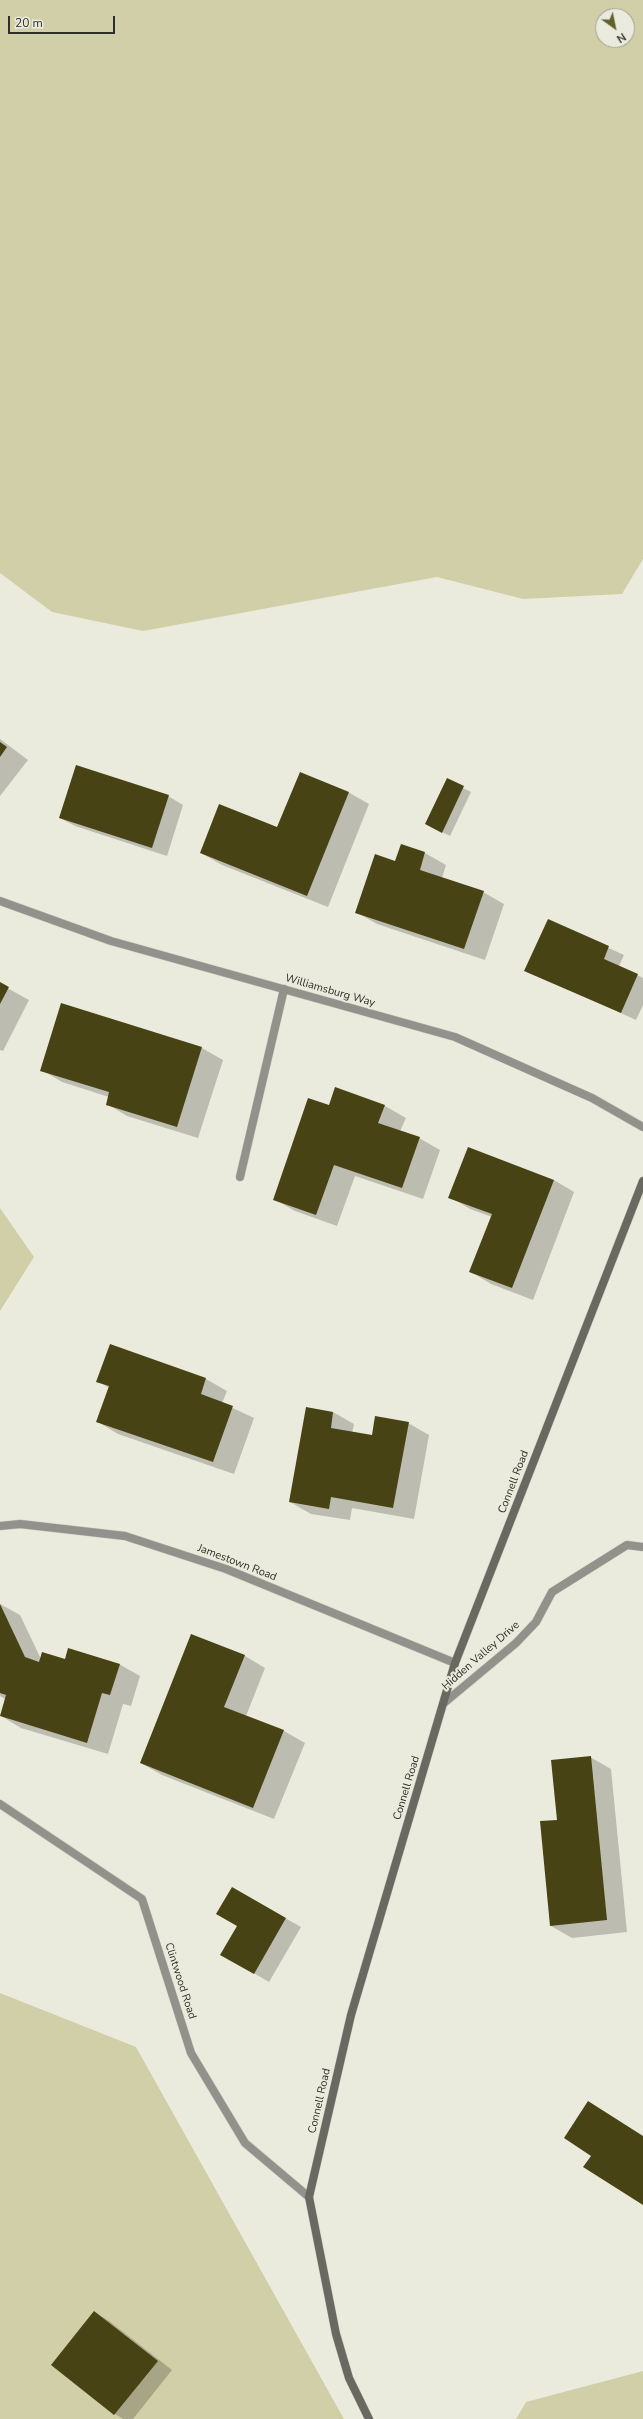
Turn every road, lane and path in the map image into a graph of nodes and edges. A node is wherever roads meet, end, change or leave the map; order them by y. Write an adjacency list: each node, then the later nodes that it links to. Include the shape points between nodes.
1 (0, 901): 2 (street, Williamsburg Way, via 111,941)
2 (284, 989): 3 (street, Williamsburg Way, via 455,1037 592,1098); 4 (street)
3 (643, 1127)
4 (240, 1177)
5 (643, 1181): 8 (main road, Connell Road)
6 (0, 1526): 8 (street, Jamestown Road, via 20,1524 125,1536 226,1569)
7 (643, 1547): 9 (street, Hidden Valley Drive, via 627,1545 552,1592 536,1622 516,1643)
8 (455, 1663): 9 (main road, Connell Road)
9 (444, 1703): 11 (main road, Connell Road, via 351,2015)
10 (0, 1804): 11 (street, Clintwood Road, via 142,1899 191,2053 246,2143)
11 (309, 2197): 12 (main road, Connell Road, via 336,2334 349,2378)
12 (369, 2419)

